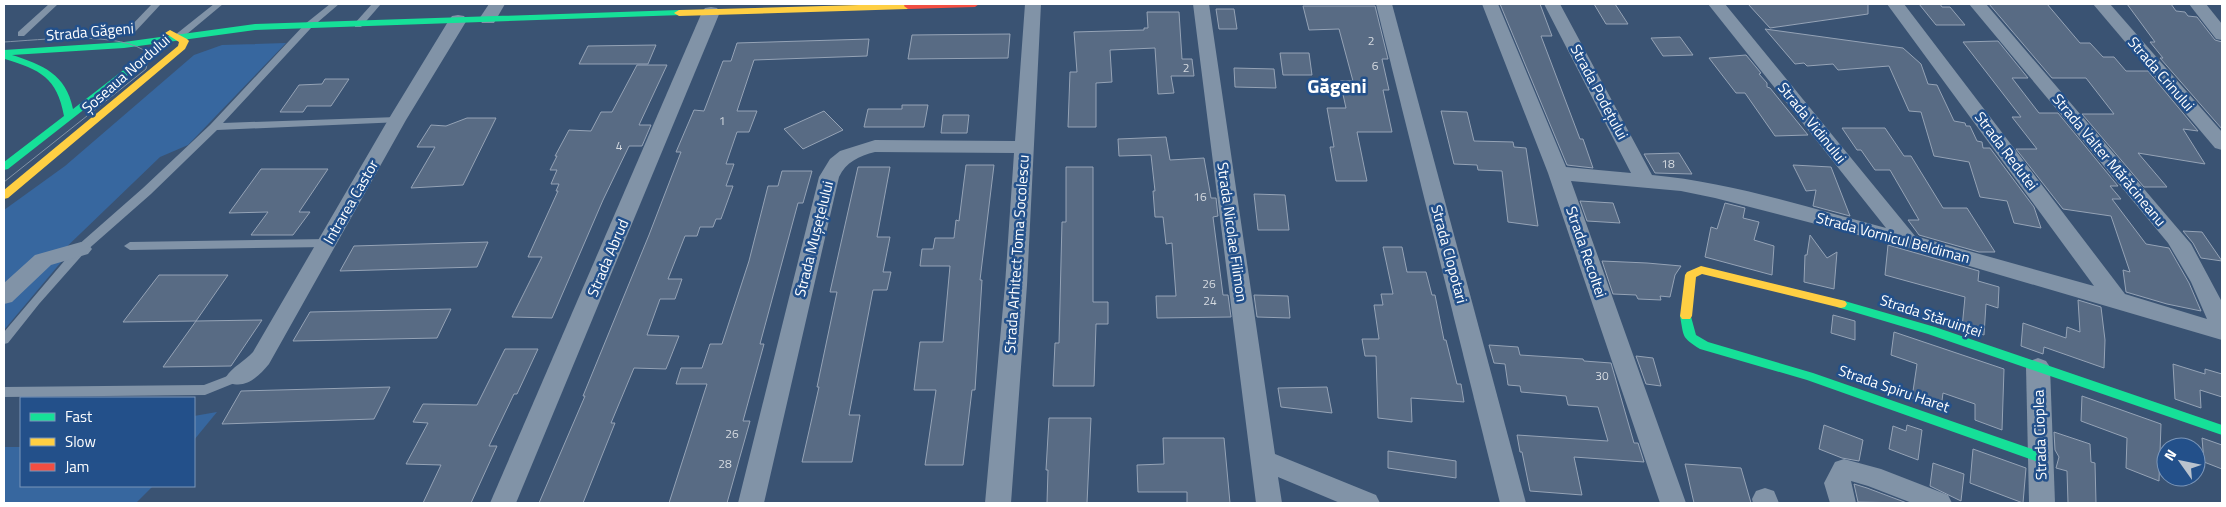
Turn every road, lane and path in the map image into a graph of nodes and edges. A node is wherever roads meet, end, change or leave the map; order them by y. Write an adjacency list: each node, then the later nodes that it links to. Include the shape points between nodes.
1 (54, 4): 25 (lane)
2 (157, 4): 24 (lane)
3 (219, 4): 28 (lane)
4 (335, 4): 23 (lane)
5 (377, 4): 22 (lane)
6 (497, 4): 20 (street)
7 (975, 4): 18 (main road, Strada Găgeni)
8 (1033, 4): 38 (street, Strada Arhitect Toma Socolescu)
9 (1201, 4): 57 (street, Strada Nicolae Filimon)
10 (1384, 4): 63 (street, Strada Clopotari)
11 (1490, 4): 40 (street, Strada Recoltei)
12 (1552, 4): 41 (street, Strada Podețului)
13 (1716, 4): 43 (street, Strada Vidinului)
14 (1896, 4): 48 (street, Strada Redutei)
15 (1977, 4): 49 (street, Strada Valter Mărăcineanu, via 2175,238 2196,267)
16 (2101, 4): 37 (street, Strada Crinului)
17 (2197, 4): 27 (street)
18 (834, 6): 19 (main road, Strada Găgeni)
19 (711, 12): 20 (main road, Strada Găgeni); 58 (street, Strada Abrud)
20 (488, 19): 21 (main road, Strada Găgeni)
21 (458, 20): 22 (main road, Strada Găgeni); 35 (street, Intrarea Castor)
22 (358, 25): 23 (main road, Strada Găgeni)
23 (308, 26): 28 (main road, Strada Găgeni, via 255,27); 36 (lane)
24 (127, 31): 28 (main road, Strada Găgeni, via 157,30)
25 (16, 34): 26 (main road, Strada Găgeni)
26 (39, 34)
27 (2222, 35)
28 (178, 37): 29 (main road, Strada Găgeni); 33 (main road, Șoseaua Nordului, via 157,48); 42 (main road, Șoseaua Nordului, via 184,40 184,44 174,55)
29 (90, 47): 30 (main road, Strada Găgeni); 31 (main road)
30 (4, 55): 34 (main road, via 39,68 52,77 67,97)
31 (109, 56)
32 (119, 68): 33 (main road)
33 (108, 85): 34 (main road, Șoseaua Nordului)
34 (69, 116): 39 (main road, Șoseaua Nordului)
35 (397, 120): 36 (lane); 44 (street, Intrarea Castor)
36 (214, 127): 46 (lane)
37 (2222, 144)
38 (1024, 148): 59 (street, Strada Mușețelului, via 875,146 856,150 842,157 834,166); 60 (street, Strada Arhitect Toma Socolescu)
39 (8, 160)
40 (1558, 173): 41 (street, Strada Vornicul Beldiman); 64 (street, Strada Recoltei)
41 (1645, 181): 43 (street, Strada Vornicul Beldiman, via 1715,191)
42 (4, 195)
43 (1908, 241): 48 (street, Strada Vornicul Beldiman)
44 (328, 243): 45 (lane); 53 (street, Intrarea Castor, via 261,358)
45 (130, 246)
46 (81, 249): 47 (street, via 43,260); 50 (lane)
47 (4, 296)
48 (2116, 300): 49 (street, Strada Vornicul Beldiman)
49 (2222, 330)
50 (4, 340)
51 (1693, 340): 52 (main road, Strada Stăruinței, via 1686,320 1689,281 1695,272 1702,270 1879,315); 56 (main road, Strada Spiru Haret, via 1809,376)
52 (2038, 367): 55 (main road, Strada Stăruinței); 56 (street, Strada Cioplea)
53 (238, 377): 54 (lane, via 205,390)
54 (4, 392)
55 (2222, 430)
56 (2041, 458): 67 (street, Strada Cioplea)
57 (1263, 460): 61 (street); 62 (street)
58 (502, 503)
59 (751, 503)
60 (998, 503)
61 (1269, 503)
62 (1367, 503)
63 (1513, 503)
64 (1673, 503)
65 (1843, 503): 66 (street, via 1838,483 1844,469 1872,476)
66 (1939, 503)
67 (2042, 503)

